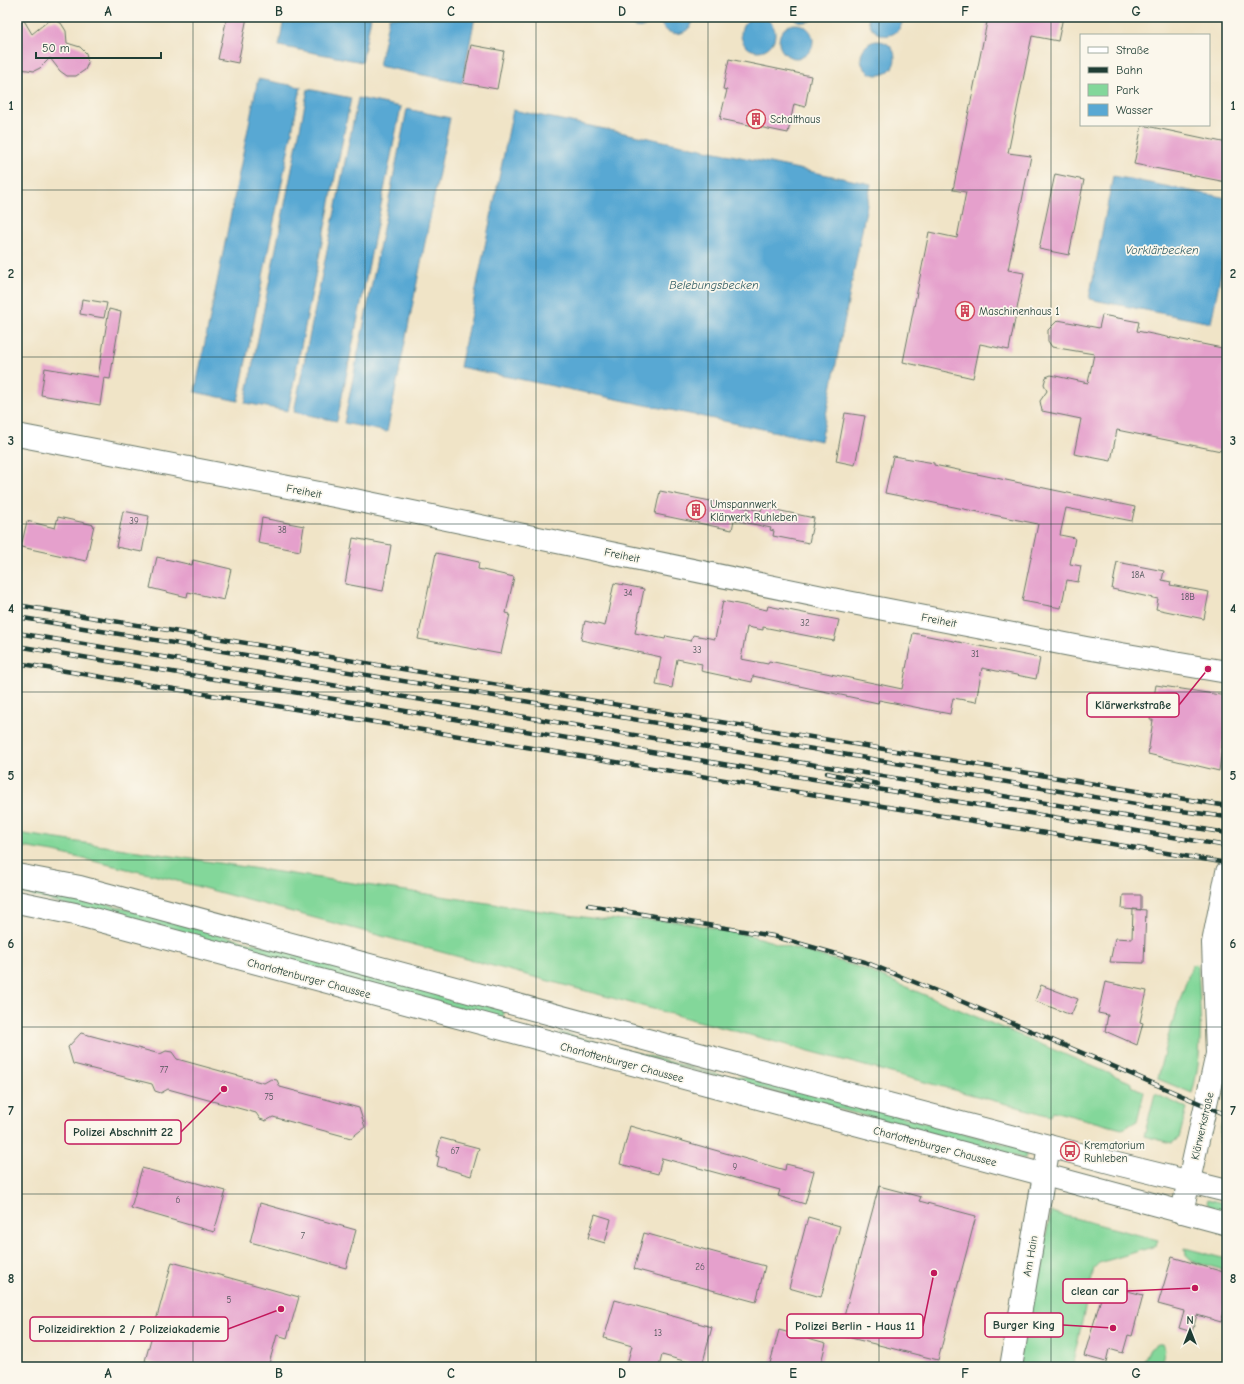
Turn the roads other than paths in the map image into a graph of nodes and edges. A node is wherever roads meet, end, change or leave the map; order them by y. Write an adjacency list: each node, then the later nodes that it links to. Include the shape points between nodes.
1 (17, 435): 2 (main road, Freiheit, via 345,498 862,605)
2 (1227, 672)
3 (1227, 872): 8 (main road, Klärwerkstraße, via 1213,943 1217,1054)
4 (17, 875): 6 (main road, via 80,887)
5 (17, 902): 7 (main road, Charlottenburger Chaussee, via 82,916)
6 (1049, 1146): 7 (main road, Am Hain); 8 (main road)
7 (1045, 1175): 10 (main road, Charlottenburger Chaussee); 12 (main road, Am Hain)
8 (1189, 1181): 9 (main road); 10 (main road, Klärwerkstraße)
9 (1227, 1191)
10 (1182, 1212): 11 (main road, Charlottenburger Chaussee)
11 (1227, 1224)
12 (1011, 1367)

